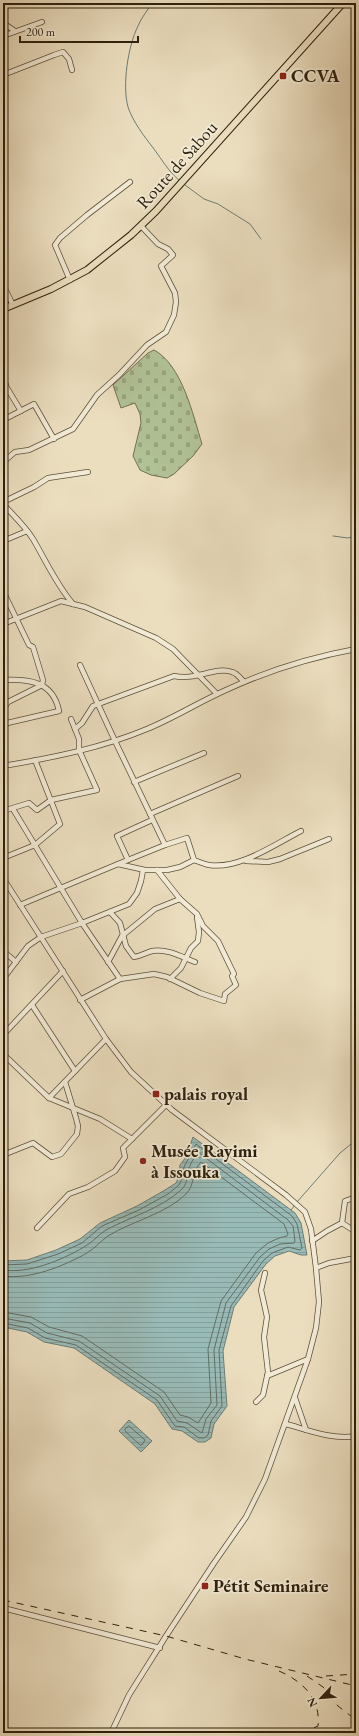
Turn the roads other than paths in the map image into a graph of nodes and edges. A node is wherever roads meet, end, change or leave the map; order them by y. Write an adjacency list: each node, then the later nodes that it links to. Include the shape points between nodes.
1 (343, 3): 9 (main road, Route de Sabou)
2 (42, 22): 4 (street)
3 (3, 23): 4 (street)
4 (15, 31): 5 (street)
5 (3, 36)
6 (72, 70): 7 (street, via 69,59 63,52)
7 (3, 75)
8 (130, 182): 10 (street, via 87,215 55,245)
9 (141, 226): 10 (main road, Route de Sabou, via 92,266); 17 (street, via 173,255 161,266 175,293 174,315 166,332 147,345 97,396 73,429)
10 (70, 280): 12 (main road, Route de Sabou)
11 (3, 286): 12 (street)
12 (12, 305): 13 (main road, Route de Sabou)
13 (3, 309)
14 (3, 377): 15 (street)
15 (21, 411): 16 (street); 17 (street, via 34,404)
16 (3, 420)
17 (54, 439): 18 (street, via 28,450 15,452)
18 (3, 462)
19 (88, 472): 20 (street, via 48,478)
20 (3, 503): 21 (street)
21 (27, 531): 22 (street); 24 (street)
22 (3, 541)
23 (3, 590): 25 (street)
24 (73, 604): 25 (street, via 61,601); 29 (street, via 156,638 173,649)
25 (16, 619): 26 (street); 32 (street, via 29,645 33,647 43,680)
26 (3, 624)
27 (356, 649): 31 (street)
28 (80, 665): 34 (street)
29 (200, 676): 31 (street, via 218,670 233,672); 33 (street); 34 (street, via 174,676)
30 (3, 680): 32 (street, via 20,679)
31 (244, 682): 33 (street)
32 (42, 685): 35 (street, via 8,702); 37 (street, via 51,692 58,704 59,712)
33 (217, 694): 39 (street, via 166,721)
34 (97, 704): 38 (street); 39 (street)
35 (3, 710)
36 (71, 719): 38 (street)
37 (3, 724)
38 (75, 729): 40 (street, via 79,739)
39 (115, 741): 40 (street); 45 (street)
40 (79, 750): 42 (street); 46 (street, via 97,790)
41 (204, 753): 45 (street)
42 (35, 760): 43 (street); 46 (street)
43 (3, 766)
44 (238, 776): 49 (street)
45 (134, 782): 49 (street)
46 (51, 800): 47 (street, via 37,810 29,803); 53 (street, via 60,824)
47 (13, 809): 48 (street); 53 (street)
48 (3, 811)
49 (150, 814): 50 (street)
50 (152, 820): 54 (street); 56 (street, via 117,836)
51 (301, 831): 58 (street)
52 (329, 839): 58 (street, via 268,862)
53 (35, 845): 55 (street); 63 (street)
54 (165, 845): 56 (street); 57 (street, via 187,838)
55 (3, 858)
56 (128, 860): 59 (street)
57 (194, 860): 58 (street, via 209,865); 61 (street, via 180,867)
58 (244, 860)
59 (118, 864): 60 (street); 63 (street)
60 (142, 870): 61 (street); 66 (street, via 137,893 129,904)
61 (157, 870): 64 (street)
62 (3, 878): 65 (street)
63 (62, 889): 65 (street); 68 (street)
64 (180, 899): 67 (street); 69 (street, via 155,909)
65 (20, 905): 70 (street)
66 (110, 912): 68 (street); 69 (street, via 120,923)
67 (197, 914): 72 (street, via 198,941); 79 (street, via 203,926 218,941 234,974 232,976 236,985 225,994 224,1001)
68 (82, 924): 70 (street); 74 (street)
69 (124, 934): 72 (street, via 126,946 134,957 161,951); 74 (street)
70 (41, 937): 73 (street, via 28,946); 76 (street)
71 (3, 951): 73 (street)
72 (186, 958): 75 (street); 79 (street, via 181,968)
73 (16, 962): 77 (street)
74 (108, 962): 78 (street)
75 (195, 962)
76 (63, 972): 80 (street); 81 (street)
77 (3, 979)
78 (120, 979): 79 (street, via 154,974); 80 (street)
79 (170, 979)
80 (80, 1000): 83 (street)
81 (32, 1005): 82 (street); 85 (street)
82 (3, 1035)
83 (106, 1039): 85 (street); 88 (street, via 131,1072)
84 (3, 1054): 87 (street)
85 (75, 1071): 86 (street)
86 (65, 1082): 87 (street); 89 (street)
87 (48, 1098): 89 (street)
88 (166, 1105): 90 (street); 96 (street, via 300,1207 308,1219)
89 (73, 1107): 90 (street, via 100,1119); 91 (street, via 78,1126 77,1134 61,1154 52,1157 33,1143)
90 (132, 1139): 94 (street, via 123,1148 125,1157 115,1171 88,1187 69,1194)
91 (3, 1155)
92 (356, 1197): 93 (street, via 345,1201)
93 (342, 1223): 95 (street); 96 (street)
94 (38, 1228)
95 (356, 1232)
96 (312, 1241): 98 (street)
97 (356, 1258): 98 (street)
98 (316, 1268): 100 (street, via 318,1312)
99 (265, 1273): 101 (street, via 261,1290 267,1317 264,1337)
100 (308, 1359): 101 (street); 102 (street)
101 (267, 1376): 103 (street, via 263,1395)
102 (295, 1398): 104 (street); 105 (street)
103 (256, 1402)
104 (286, 1424): 105 (street); 108 (street, via 265,1479 246,1517)
105 (306, 1430): 106 (street, via 346,1438)
106 (356, 1436)
107 (3, 1608): 108 (street)
108 (160, 1648): 109 (street, via 129,1695)
109 (111, 1733)

